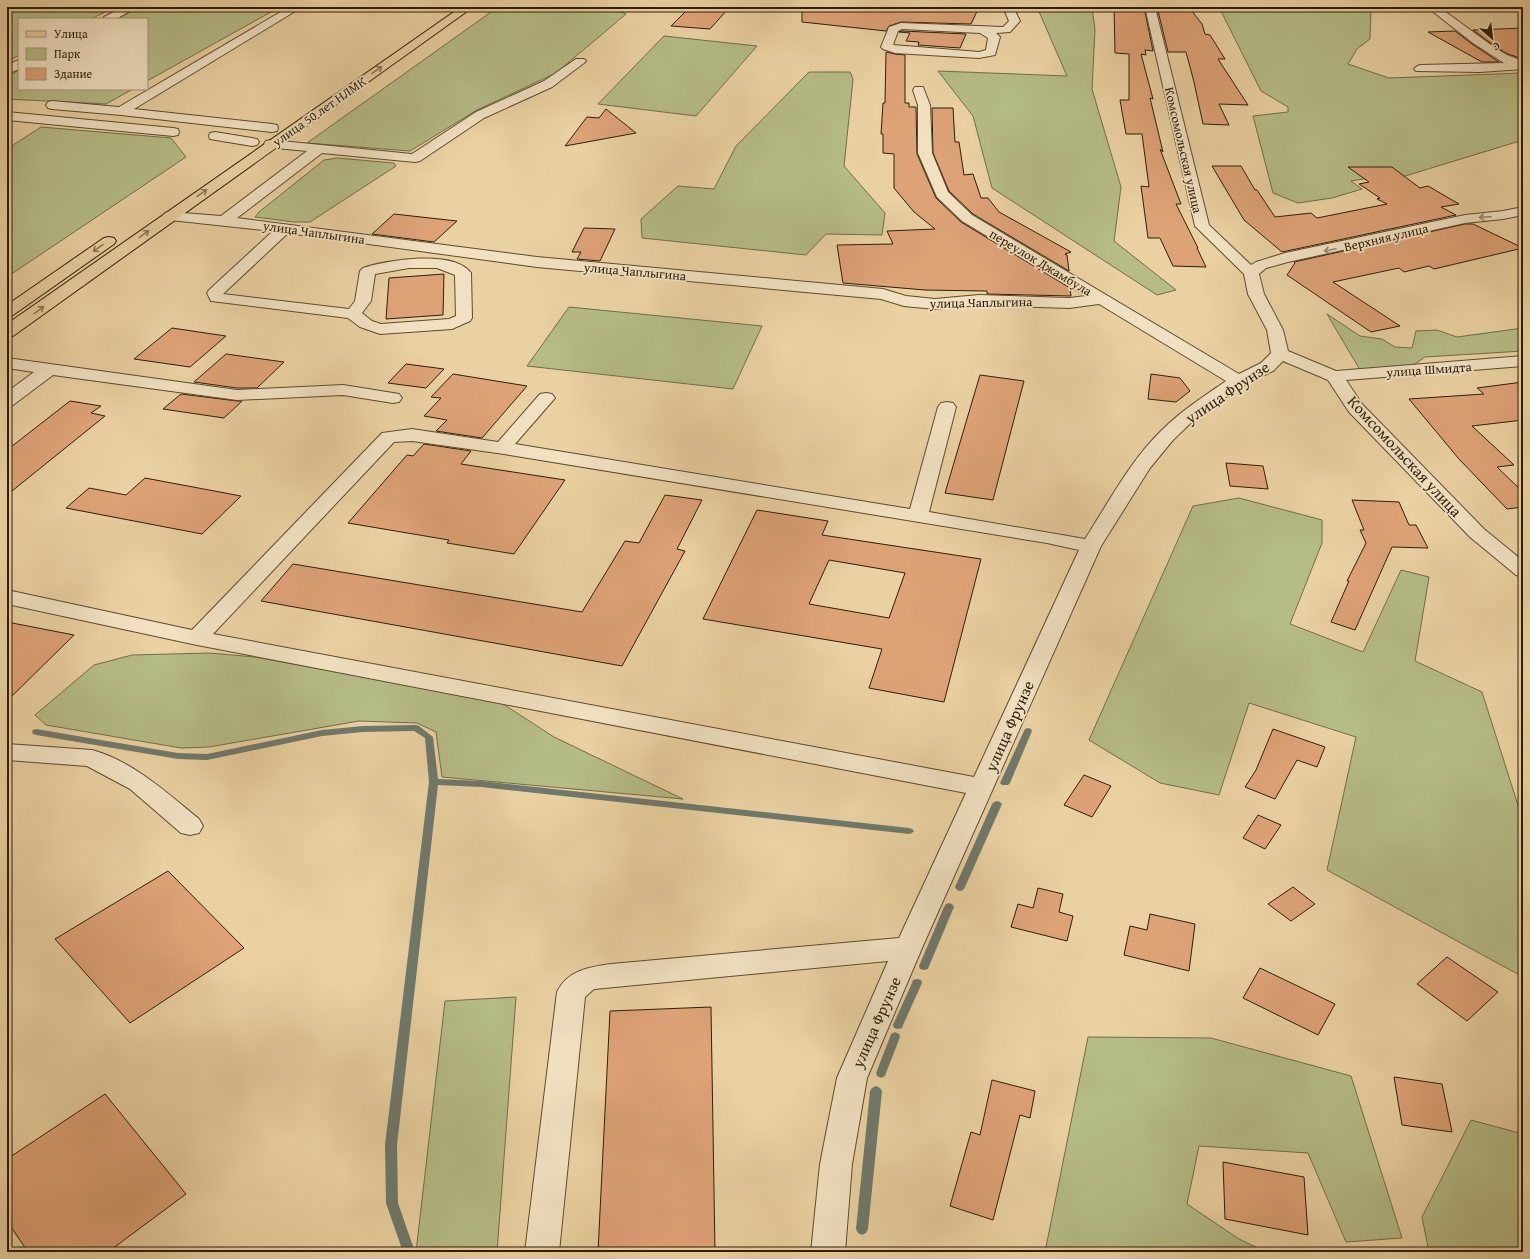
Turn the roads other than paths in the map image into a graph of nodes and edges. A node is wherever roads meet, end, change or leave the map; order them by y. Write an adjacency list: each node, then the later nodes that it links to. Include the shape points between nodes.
1 (132, 7): 7 (street)
2 (297, 7): 16 (street)
3 (468, 7): 24 (main road, улица 50 лет НЛМК, one-way to 3)
4 (1008, 7): 8 (street, via 1015,21 1006,30)
5 (1150, 7): 32 (street, Комсомольская улица, via 1202,226)
6 (1432, 7): 11 (street, via 1505,59)
7 (110, 18)
8 (982, 30): 8 (street, via 901,26 894,28 886,47 902,51 991,54 994,37)
9 (580, 61): 25 (street, via 548,84 480,115 415,158)
10 (18, 64): 13 (street)
11 (1521, 65): 12 (street)
12 (1420, 69)
13 (7, 70)
14 (919, 90): 33 (street, переулок Джамбула, via 924,104 925,153 942,194 967,218)
15 (37, 104): 16 (street)
16 (121, 111): 19 (street); 20 (street)
17 (7, 116): 19 (street)
18 (285, 119): 20 (main road, улица 50 лет НЛМК)
19 (99, 125): 21 (street)
20 (272, 128): 23 (main road, улица 50 лет НЛМК)
21 (185, 133)
22 (201, 135): 23 (street)
23 (252, 142): 26 (main road, улица 50 лет НЛМК)
24 (271, 144): 25 (street); 27 (main road, улица 50 лет НЛМК, one-way to 24)
25 (319, 149): 29 (street)
26 (240, 150)
27 (165, 211): 29 (street, улица Чаплыгина); 36 (main road, улица 50 лет НЛМК, one-way to 27)
28 (1523, 211): 32 (street, Верхняя улица, one-way to 32, via 1465,219 1285,258 1261,265)
29 (224, 220): 30 (street, улица Чаплыгина)
30 (286, 228): 33 (street, улица Чаплыгина, via 537,262 882,294 904,301 935,304 979,300 1069,303); 35 (street, via 215,293 216,298)
31 (120, 233): 34 (main road, one-way to 34)
32 (1251, 272): 37 (street, улица Фрунзе, via 1255,293 1279,341)
33 (1101, 299): 42 (street, переулок Джамбула)
34 (7, 312)
35 (353, 314): 35 (street, via 366,324 380,329 452,324 464,318 463,273 455,268 433,263 368,271 363,301)
36 (7, 332)
37 (1280, 354): 41 (street); 42 (street, улица Фрунзе, via 1267,367)
38 (1523, 361): 41 (street, улица Шмидта)
39 (7, 363): 40 (street)
40 (49, 369): 43 (street, via 237,394 343,390); 45 (street)
41 (1334, 376): 50 (street, Комсомольская улица, via 1361,414 1478,533)
42 (1238, 381): 49 (street, улица Фрунзе, via 1193,411 1166,436 1142,465)
43 (393, 398)
44 (546, 398): 47 (street)
45 (7, 401)
46 (947, 407): 48 (street)
47 (504, 448): 48 (street); 52 (street, via 412,435 389,437)
48 (918, 516): 49 (street)
49 (1091, 546): 54 (street, улица Фрунзе)
50 (1523, 572)
51 (7, 597): 52 (street)
52 (197, 638): 54 (street)
53 (7, 752): 55 (street, via 92,758 139,783)
54 (982, 786): 56 (street, улица Фрунзе)
55 (190, 826)
56 (908, 948): 57 (street, via 611,975 587,979 571,992); 58 (street, улица Фрунзе, via 852,1078 836,1164)
57 (542, 1252)
58 (828, 1252)

